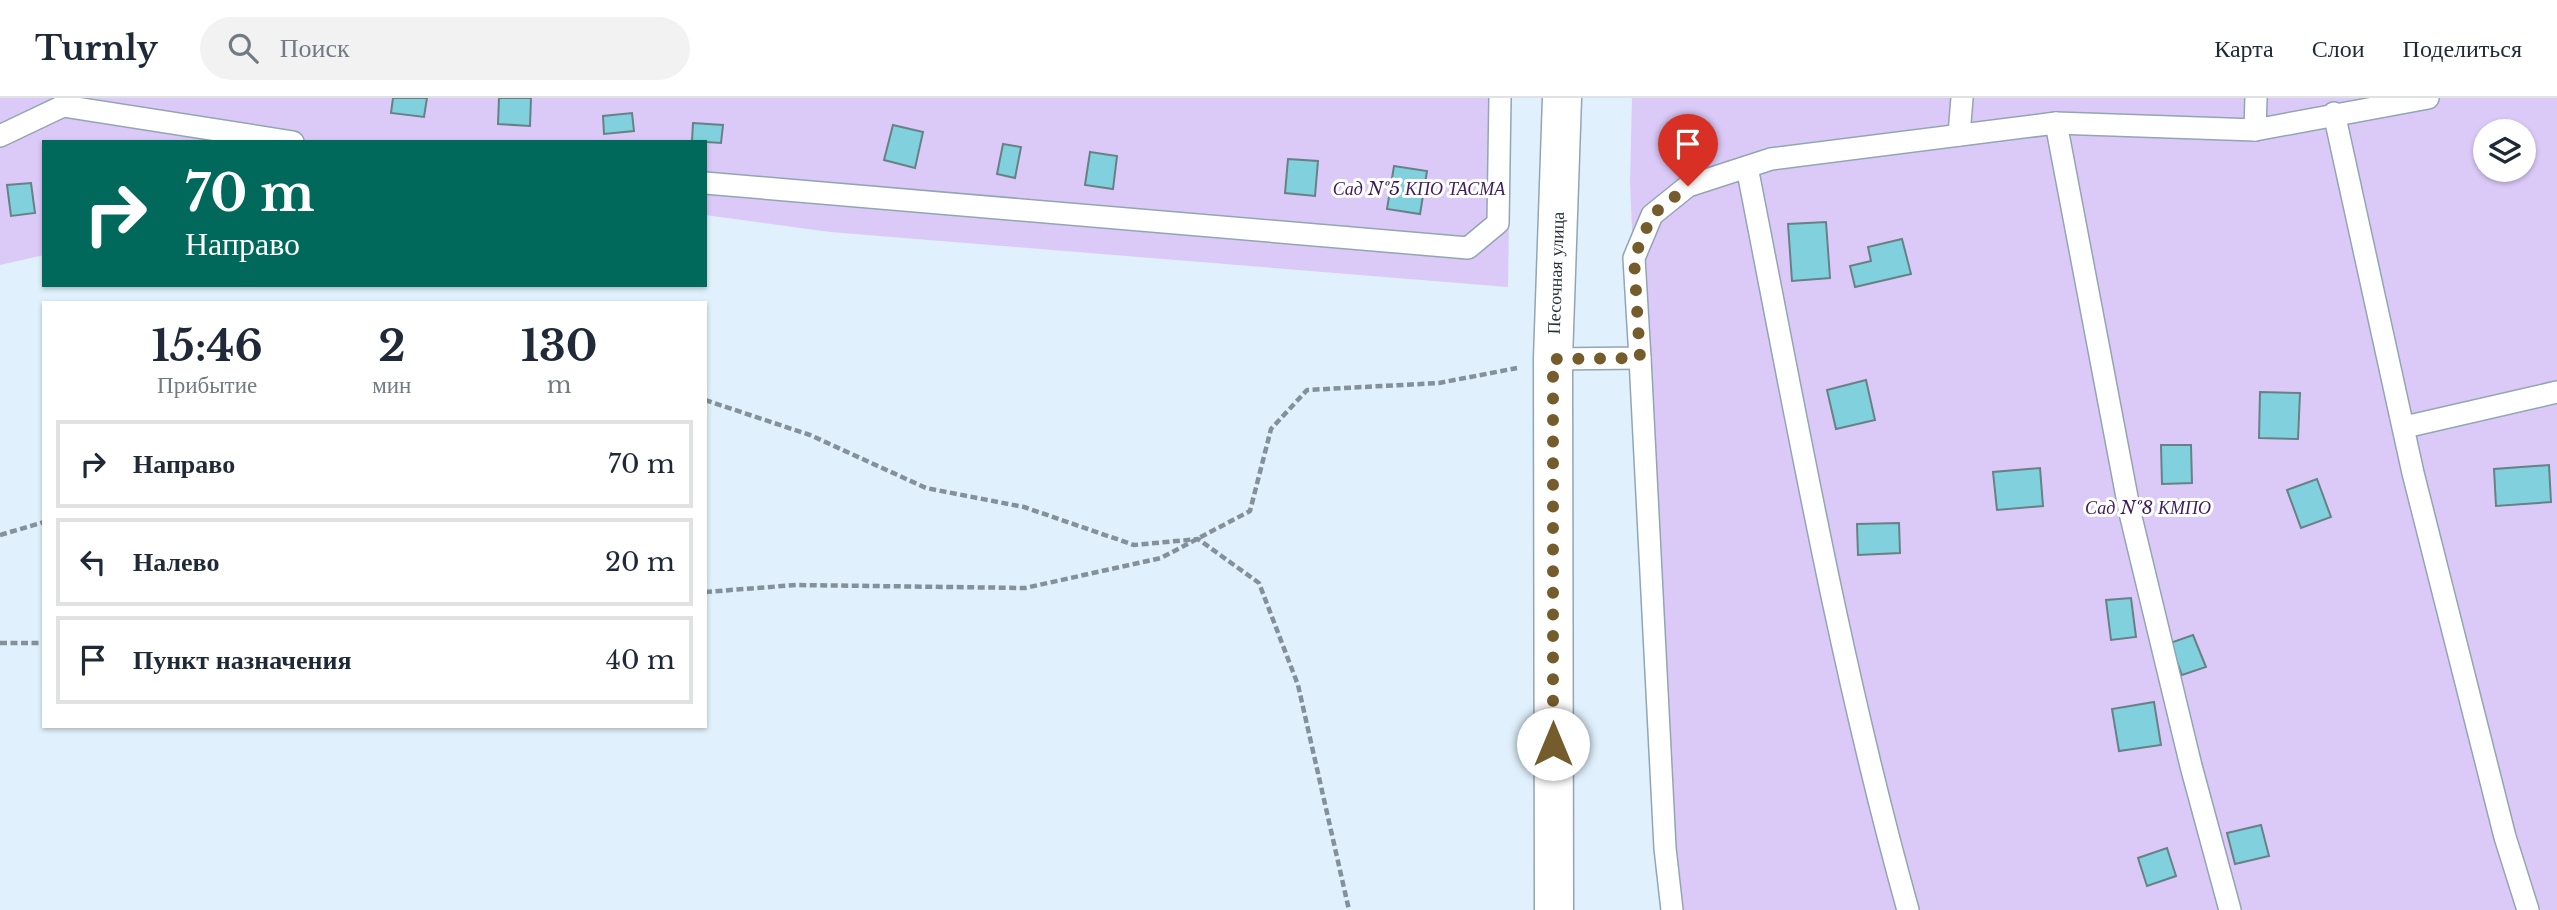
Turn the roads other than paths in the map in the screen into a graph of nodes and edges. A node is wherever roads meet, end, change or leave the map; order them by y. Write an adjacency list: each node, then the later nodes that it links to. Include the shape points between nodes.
1 (1500, 98): 14 (lane, via 1498,223 1468,248)
2 (1562, 98): 16 (main road, Песочная улица)
3 (1962, 98): 10 (lane)
4 (2256, 98): 9 (lane)
5 (2428, 98): 7 (lane)
6 (63, 102): 11 (lane); 12 (lane)
7 (2334, 113): 9 (lane); 18 (lane)
8 (2056, 123): 9 (lane); 10 (lane); 22 (lane, via 2130,513)
9 (2255, 130)
10 (1959, 135): 13 (lane, via 1771,159)
11 (0, 136)
12 (282, 140)
13 (1747, 167): 15 (lane, via 1688,186 1652,215 1634,258); 21 (lane, via 1831,598 1872,779)
14 (707, 183)
15 (1640, 358): 16 (lane); 20 (lane)
16 (1553, 359): 19 (main road, Песочная улица)
17 (2557, 392): 18 (lane)
18 (2405, 427): 23 (lane, via 2502,824)
19 (1554, 910)
20 (1672, 910)
21 (1908, 910)
22 (2230, 910)
23 (2528, 910)

